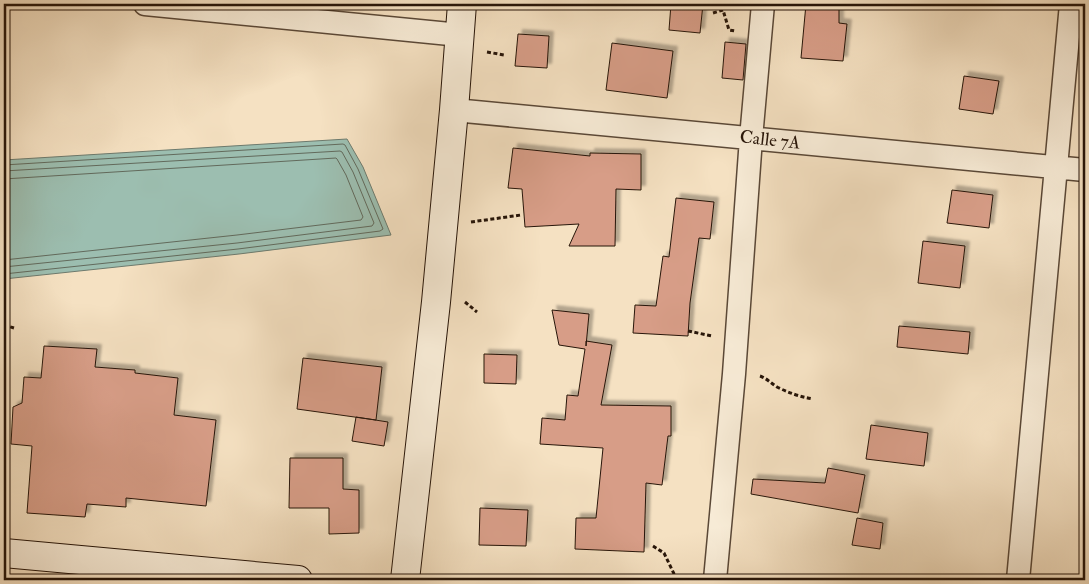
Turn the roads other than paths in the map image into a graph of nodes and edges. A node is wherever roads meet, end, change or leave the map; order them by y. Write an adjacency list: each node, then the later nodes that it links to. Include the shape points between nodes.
1 (145, 4): 5 (street)
2 (462, 4): 5 (street)
3 (763, 4): 7 (street)
4 (1071, 4): 8 (street)
5 (460, 35): 6 (street)
6 (454, 110): 7 (street, Calle 7A); 13 (street)
7 (751, 138): 8 (street, Calle 7A); 14 (street)
8 (1056, 168): 9 (street, Calle 7A); 15 (street)
9 (1085, 170)
10 (4, 553): 11 (street)
11 (100, 571): 12 (street)
12 (298, 580)
13 (405, 580)
14 (715, 580)
15 (1018, 580)

